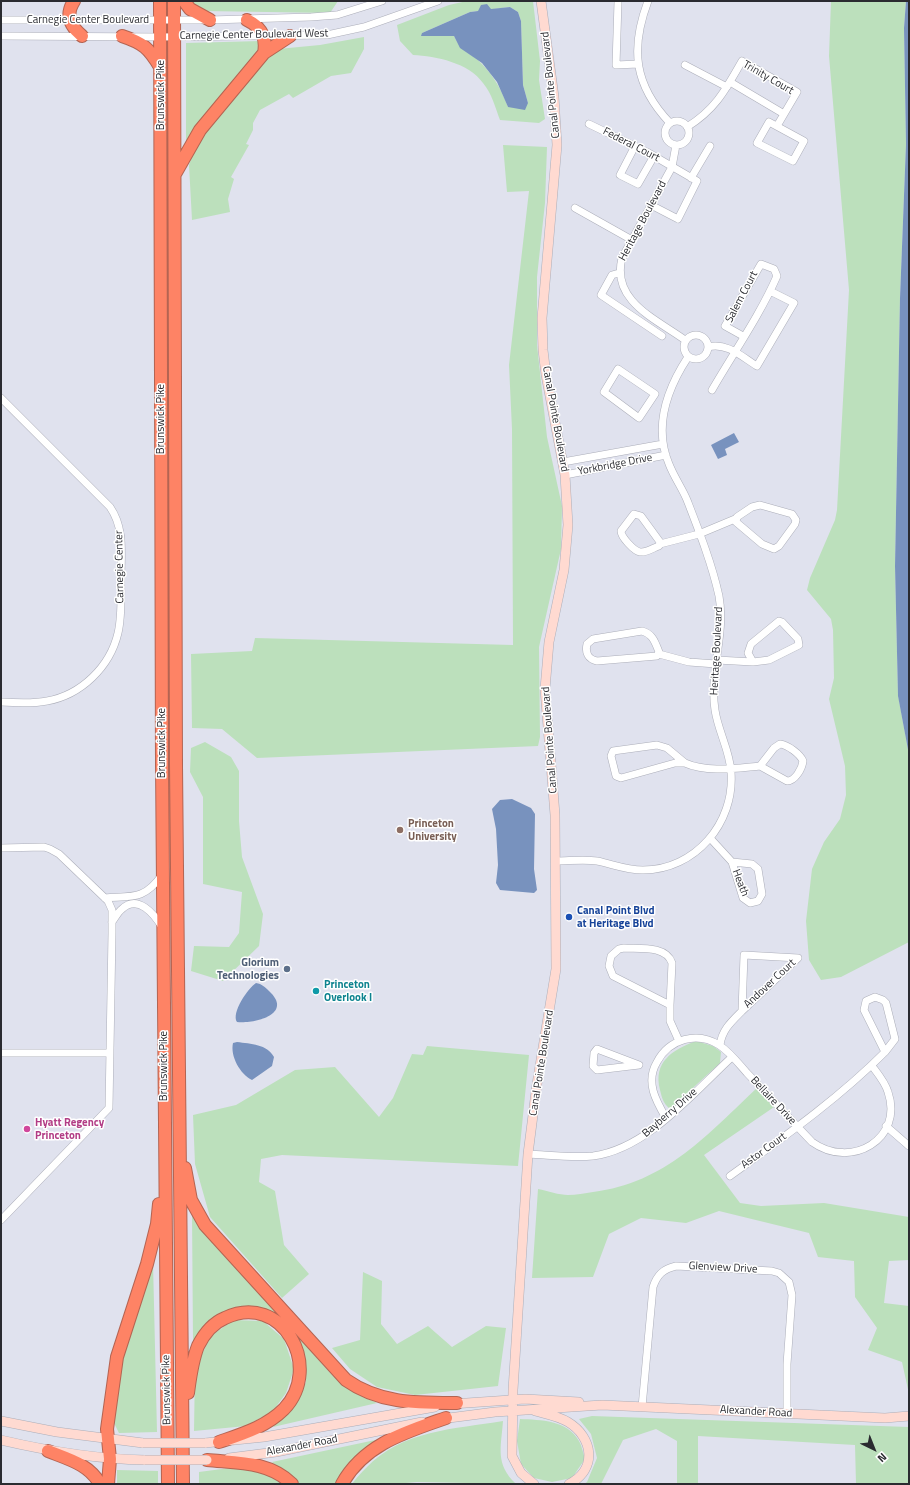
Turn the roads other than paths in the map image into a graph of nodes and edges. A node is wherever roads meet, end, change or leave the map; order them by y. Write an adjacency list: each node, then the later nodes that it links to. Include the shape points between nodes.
1 (74, 1): 10 (highway, via 69,10)
2 (160, 1): 12 (highway, Brunswick Pike)
3 (174, 1): 13 (highway, Brunswick Pike)
4 (184, 1): 14 (highway, via 190,9)
5 (382, 1): 15 (street, Carnegie Center Boulevard West, via 322,17)
6 (438, 1): 21 (street, Carnegie Center Boulevard West, via 344,32)
7 (541, 1): 57 (street, Canal Pointe Boulevard, via 553,84 557,145 542,318 543,350)
8 (648, 1): 24 (street, via 637,38)
9 (618, 2): 24 (street, via 616,65)
10 (69, 19): 11 (street, Carnegie Center Boulevard); 12 (street, Carnegie Center Boulevard); 17 (highway)
11 (1, 20)
12 (160, 20): 13 (street, Carnegie Center Boulevard); 22 (highway, Brunswick Pike)
13 (175, 20): 14 (street, Carnegie Center Boulevard West); 19 (highway, Brunswick Pike)
14 (210, 20): 15 (street, Carnegie Center Boulevard West)
15 (247, 20): 20 (highway, via 259,28)
16 (1, 36): 17 (street, Carnegie Center Boulevard)
17 (82, 36): 18 (street, Carnegie Center Boulevard)
18 (122, 36): 22 (street, Carnegie Center Boulevard); 26 (highway, via 140,42)
19 (175, 36): 20 (street, Carnegie Center Boulevard West); 22 (street, Carnegie Center Boulevard West); 38 (highway, Brunswick Pike)
20 (264, 36): 21 (street, Carnegie Center Boulevard West); 23 (highway)
21 (290, 36): 23 (highway)
22 (160, 37): 26 (highway, Brunswick Pike)
23 (264, 53): 38 (highway, via 200,130)
24 (638, 64): 29 (street, via 646,91)
25 (685, 65): 27 (street, Trinity Court)
26 (161, 68): 73 (highway, Brunswick Pike)
27 (729, 85): 28 (street, Trinity Court); 28 (street, Trinity Court, via 742,61 797,92); 31 (street, Trinity Court, via 710,110)
28 (784, 114): 32 (street, Trinity Court)
29 (670, 123): 31 (street, via 679,121); 33 (street, via 664,135 669,143)
30 (589, 124): 34 (street, Federal Court)
31 (687, 126): 33 (street, via 688,139 681,145)
32 (777, 126): 32 (street, via 804,141 793,161 757,143 769,122)
33 (676, 145): 37 (street, Heritage Boulevard)
34 (635, 146): 36 (street, Federal Court); 36 (street, via 620,175 638,184)
35 (710, 146): 39 (street)
36 (654, 156): 37 (street, Federal Court)
37 (672, 167): 39 (street, Federal Court); 40 (street, Heritage Boulevard)
38 (175, 174): 88 (highway, Brunswick Pike)
39 (691, 178): 40 (street, via 697,181 678,219)
40 (651, 205): 42 (street, Heritage Boulevard)
41 (575, 208): 42 (street)
42 (632, 240): 43 (street, Heritage Boulevard, via 622,258)
43 (620, 273): 45 (street, via 612,276 601,296); 47 (street, Heritage Boulevard, via 623,288 633,303)
44 (770, 291): 46 (street, Salem Court); 46 (street, Salem Court, via 777,276 776,272 761,264 726,326); 49 (street, Salem Court, via 794,303 757,366)
45 (662, 336)
46 (743, 336): 49 (street, Salem Court)
47 (685, 340): 48 (street, via 691,335 700,335); 50 (street, via 683,348)
48 (708, 347): 49 (street, Salem Court, via 724,346); 50 (street, via 701,358)
49 (734, 353): 51 (street, Salem Court)
50 (688, 357): 54 (street, Heritage Boulevard)
51 (712, 390)
52 (655, 394): 52 (street, via 618,369 604,392 639,418); 54 (street)
53 (1, 398): 65 (street, Carnegie Center, via 110,507 119,523 121,540 119,626 114,647 100,669 82,686 61,698 36,703)
54 (666, 398): 55 (street, Heritage Boulevard, via 662,417)
55 (663, 444): 56 (street, Heritage Boulevard); 57 (street, Yorkbridge Drive)
56 (666, 455): 58 (street, Yorkbridge Drive); 60 (street, Heritage Boulevard)
57 (563, 462): 58 (street, Canal Pointe Boulevard)
58 (565, 475): 71 (street, Canal Pointe Boulevard, via 566,548 549,642 545,689)
59 (735, 519): 59 (street, via 751,537 774,549 779,546 796,520 792,514 760,505 752,507); 60 (street)
60 (699, 534): 61 (street); 63 (street, Heritage Boulevard, via 719,597 721,621)
61 (660, 544): 61 (street, via 638,514 631,516 621,531 622,537 637,551 644,551)
62 (659, 654): 62 (street, via 654,639 642,631 593,638 586,649 589,658 597,661); 63 (street, via 689,662)
63 (716, 662): 64 (street); 68 (street, Heritage Boulevard, via 715,710)
64 (753, 662): 64 (street, via 769,660 797,647 800,642 782,622 776,622 751,644 748,653)
65 (1, 702)
66 (685, 764): 66 (street, via 667,748 657,745 616,749 611,756 616,776 621,778 675,763); 68 (street)
67 (760, 766): 67 (street, via 791,781 794,780 803,761 800,756 780,744); 68 (street)
68 (731, 768): 69 (street, Heritage Boulevard, via 727,807)
69 (710, 838): 71 (street, Heritage Boulevard, via 681,861 656,869 629,869 593,860); 72 (street)
70 (1, 848): 74 (street, via 50,849 59,854)
71 (556, 861): 93 (street, Canal Pointe Boulevard, via 556,969)
72 (732, 862): 72 (street, Heath, via 743,898 750,903 758,901 762,894 758,869 752,864)
73 (163, 873): 74 (street, via 148,892); 76 (highway, Brunswick Pike)
74 (105, 898): 75 (street, via 111,906)
75 (112, 922): 76 (street, via 122,909 130,904 139,904 148,908); 83 (street)
76 (164, 929): 94 (highway, Brunswick Pike)
77 (670, 1005): 77 (street, via 672,963 667,954 662,951 624,948 614,952 609,966 613,976); 79 (street, via 670,1021)
78 (742, 1011): 78 (street, Andover Court, via 764,990 798,958 744,956); 80 (street, via 728,1025)
79 (679, 1041): 80 (street, Bellaire Drive, via 703,1038); 87 (street, Bellaire Drive, via 665,1050)
80 (720, 1045): 84 (street, Bellaire Drive)
81 (885, 1052): 81 (street, Astor Court, via 893,1044 895,1035 886,1003 875,997 866,1001 864,1010); 86 (street, Astor Court)
82 (1, 1053): 83 (street)
83 (110, 1053): 96 (street, via 109,1108)
84 (732, 1057): 89 (street, Bayberry Drive); 91 (street, Bellaire Drive)
85 (639, 1065): 85 (street, via 600,1048 594,1053 593,1066 597,1070); 87 (street)
86 (872, 1066): 90 (street, Bellaire Drive, via 888,1091 890,1109); 91 (street, Astor Court)
87 (653, 1069): 89 (street, Bellaire Drive, via 654,1095)
88 (179, 1117): 98 (highway, via 189,1193 200,1218 335,1370 358,1388 388,1400); 107 (highway, Brunswick Pike)
89 (666, 1118): 93 (street, Bayberry Drive, via 634,1143 607,1153 578,1157)
90 (886, 1126): 91 (street, Bellaire Drive, via 870,1146 845,1154 836,1154 820,1148); 92 (street)
91 (797, 1127): 95 (street, Astor Court)
92 (909, 1146)
93 (528, 1154): 97 (street, Canal Pointe Boulevard)
94 (165, 1159): 109 (highway, via 152,1244 117,1357); 116 (highway, Brunswick Pike)
95 (730, 1176)
96 (1, 1220)
97 (513, 1399): 98 (street, Alexander Road); 99 (street, Alexander Road, via 566,1400); 102 (street, Canal Pointe Boulevard)
98 (457, 1403): 110 (street, Alexander Road, via 264,1437)
99 (602, 1405): 100 (street, Alexander Road); 101 (street, Alexander Road)
100 (642, 1407): 103 (street, Alexander Road); 103 (street, Glenview Drive, via 653,1287 663,1271 683,1266 772,1271 779,1273 788,1282 792,1295 787,1364)
101 (528, 1409): 102 (street, Alexander Road); 121 (street, via 567,1422 586,1440 589,1454 587,1465 581,1475)
102 (513, 1410): 105 (street, Alexander Road); 120 (street, Canal Pointe Boulevard, via 513,1460 521,1473)
103 (787, 1413): 104 (street, Alexander Road, via 885,1418)
104 (909, 1416)
105 (446, 1418): 113 (street, Alexander Road, via 276,1452); 119 (highway, via 380,1445 359,1461)
106 (1, 1421): 109 (street, Alexander Road)
107 (182, 1430): 110 (highway, via 192,1365 205,1335 216,1323 233,1315 247,1312 266,1316 284,1328 295,1345 300,1366 297,1388 289,1402 273,1419 250,1431); 117 (highway, Brunswick Pike)
108 (1, 1440): 111 (street, Alexander Road)
109 (107, 1440): 110 (street, Alexander Road, bridge, via 143,1444); 112 (highway)
110 (219, 1442)
111 (48, 1451): 112 (street, Alexander Road); 114 (highway, via 82,1465)
112 (110, 1459): 113 (street, Alexander Road, bridge); 115 (highway)
113 (207, 1460): 118 (highway, via 264,1467 283,1476)
114 (100, 1484)
115 (108, 1484)
116 (168, 1484)
117 (183, 1484)
118 (292, 1484)
119 (342, 1484)
120 (534, 1484)
121 (569, 1484)

